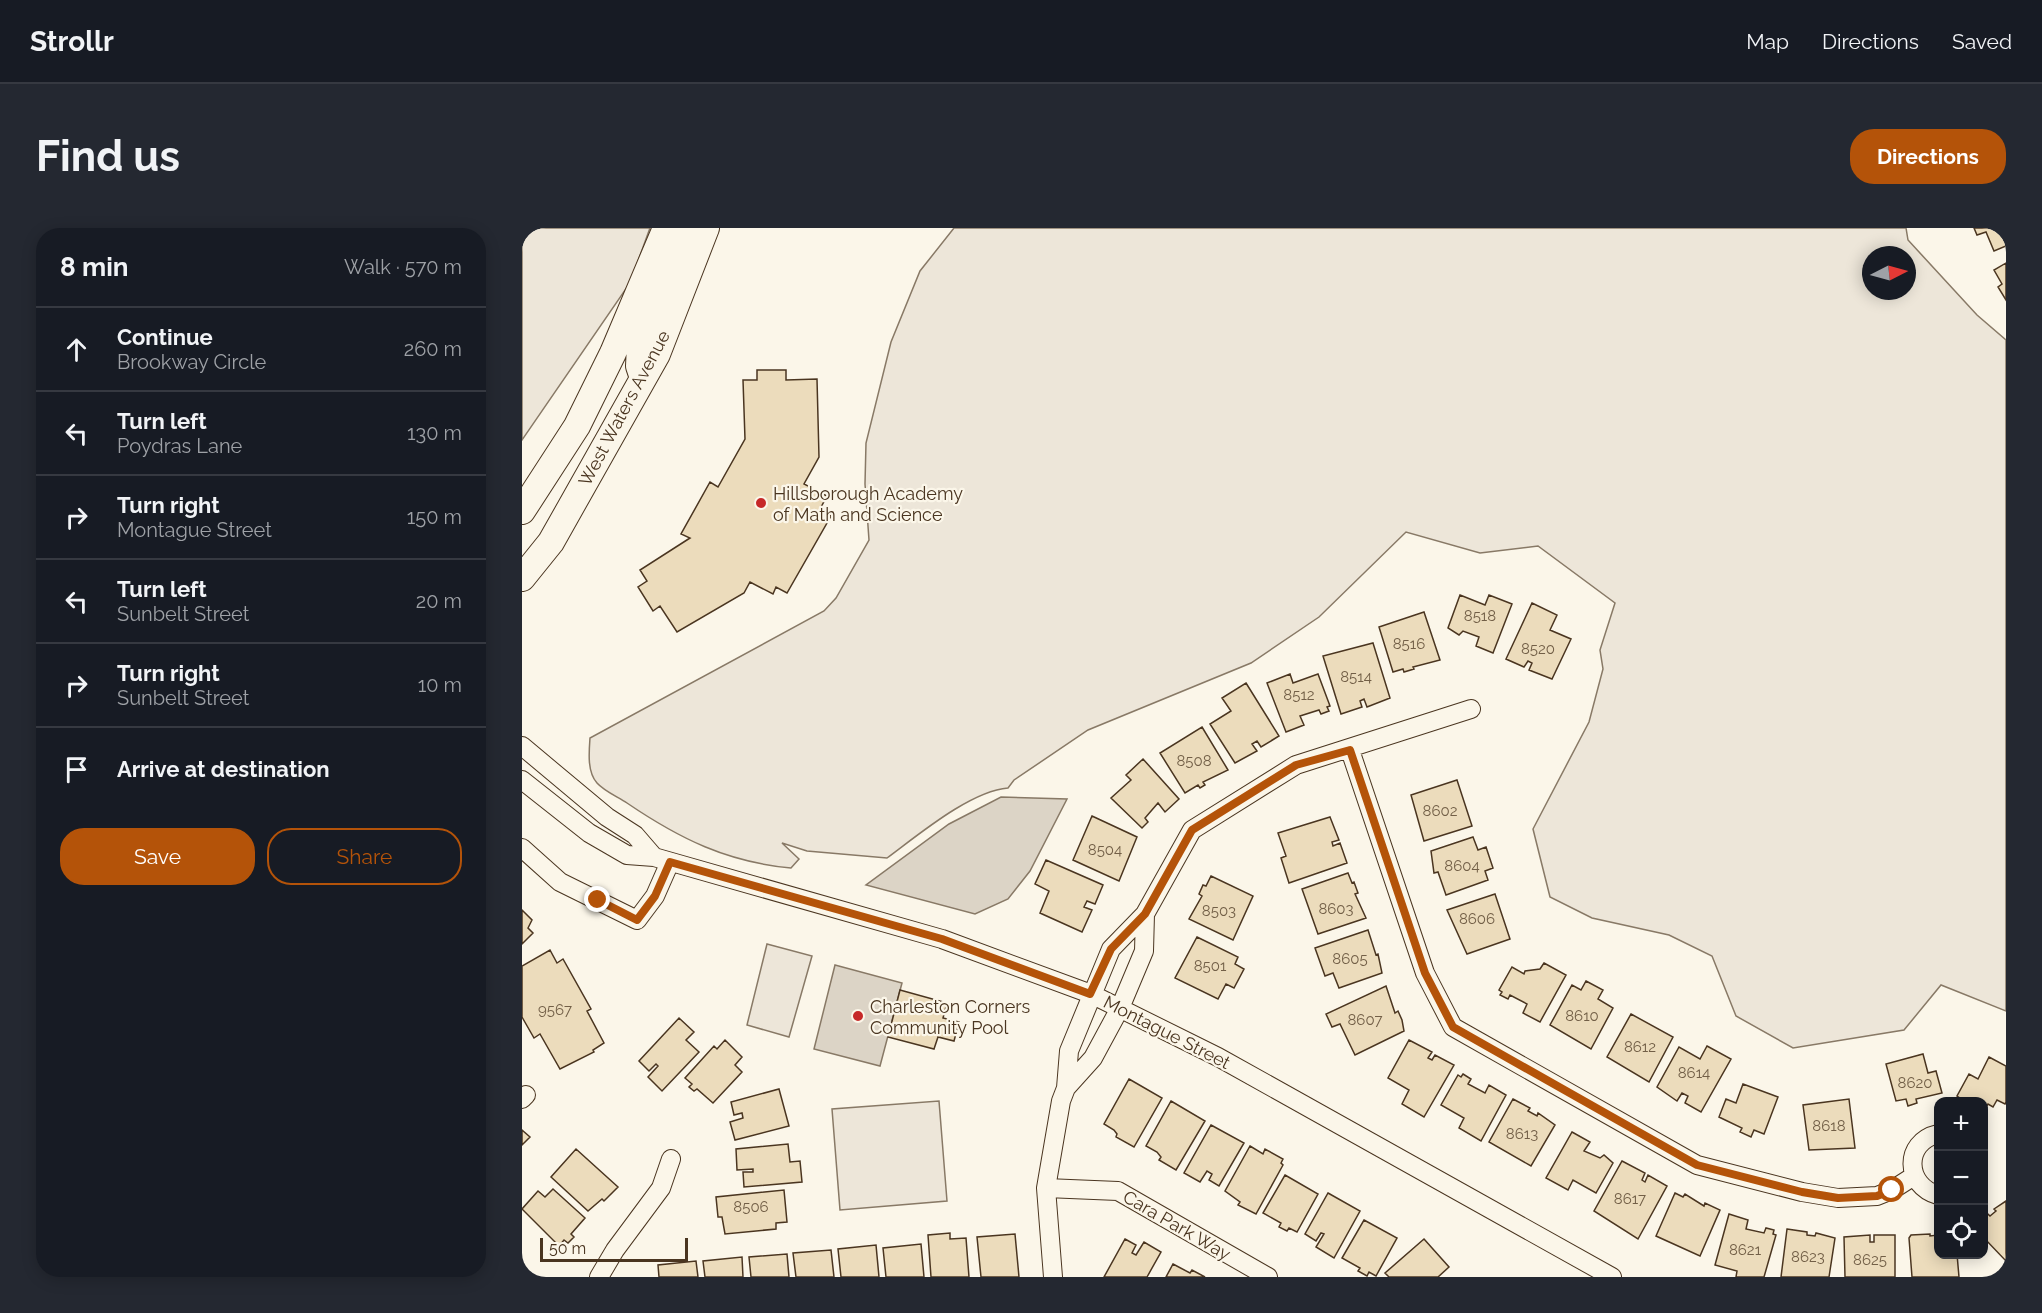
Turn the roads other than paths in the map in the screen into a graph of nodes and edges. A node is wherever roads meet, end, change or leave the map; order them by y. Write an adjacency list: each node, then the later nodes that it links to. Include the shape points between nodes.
1 (666, 228): 5 (street, West Waters Avenue, via 577,426)
2 (686, 228): 4 (street, via 640,345)
3 (706, 228): 4 (street, West Waters Avenue, via 657,354)
4 (643, 378): 6 (street, West Waters Avenue, via 551,542)
5 (522, 511)
6 (522, 578)
7 (1471, 709): 9 (street)
8 (522, 747): 12 (street)
9 (1350, 750): 13 (street, via 1296,765 1192,830); 19 (street, via 1425,973 1453,1027 1697,1165 1838,1198 1877,1196)
10 (522, 780): 12 (street, Montague Street, via 589,833 627,855)
11 (522, 848): 12 (street, via 560,882 637,920 655,896)
12 (662, 859): 14 (street, Montague Street, via 942,939)
13 (1145, 914): 14 (street, via 1111,949); 15 (street, via 1144,951)
14 (1090, 994): 15 (street, Montague Street); 16 (street, via 1070,1051)
15 (1120, 1008): 16 (street, via 1093,1058); 25 (street, Montague Street, via 1218,1058)
16 (1066, 1088): 20 (street)
17 (1934, 1135): 19 (street, via 1918,1146 1912,1161)
18 (671, 1159): 22 (street, via 662,1188)
19 (1914, 1176): 21 (street, via 1924,1189)
20 (1046, 1188): 23 (street); 24 (street, Cara Park Way, via 1118,1191)
21 (1934, 1193)
22 (599, 1277)
23 (1053, 1277)
24 (1268, 1277)
25 (1612, 1277)

